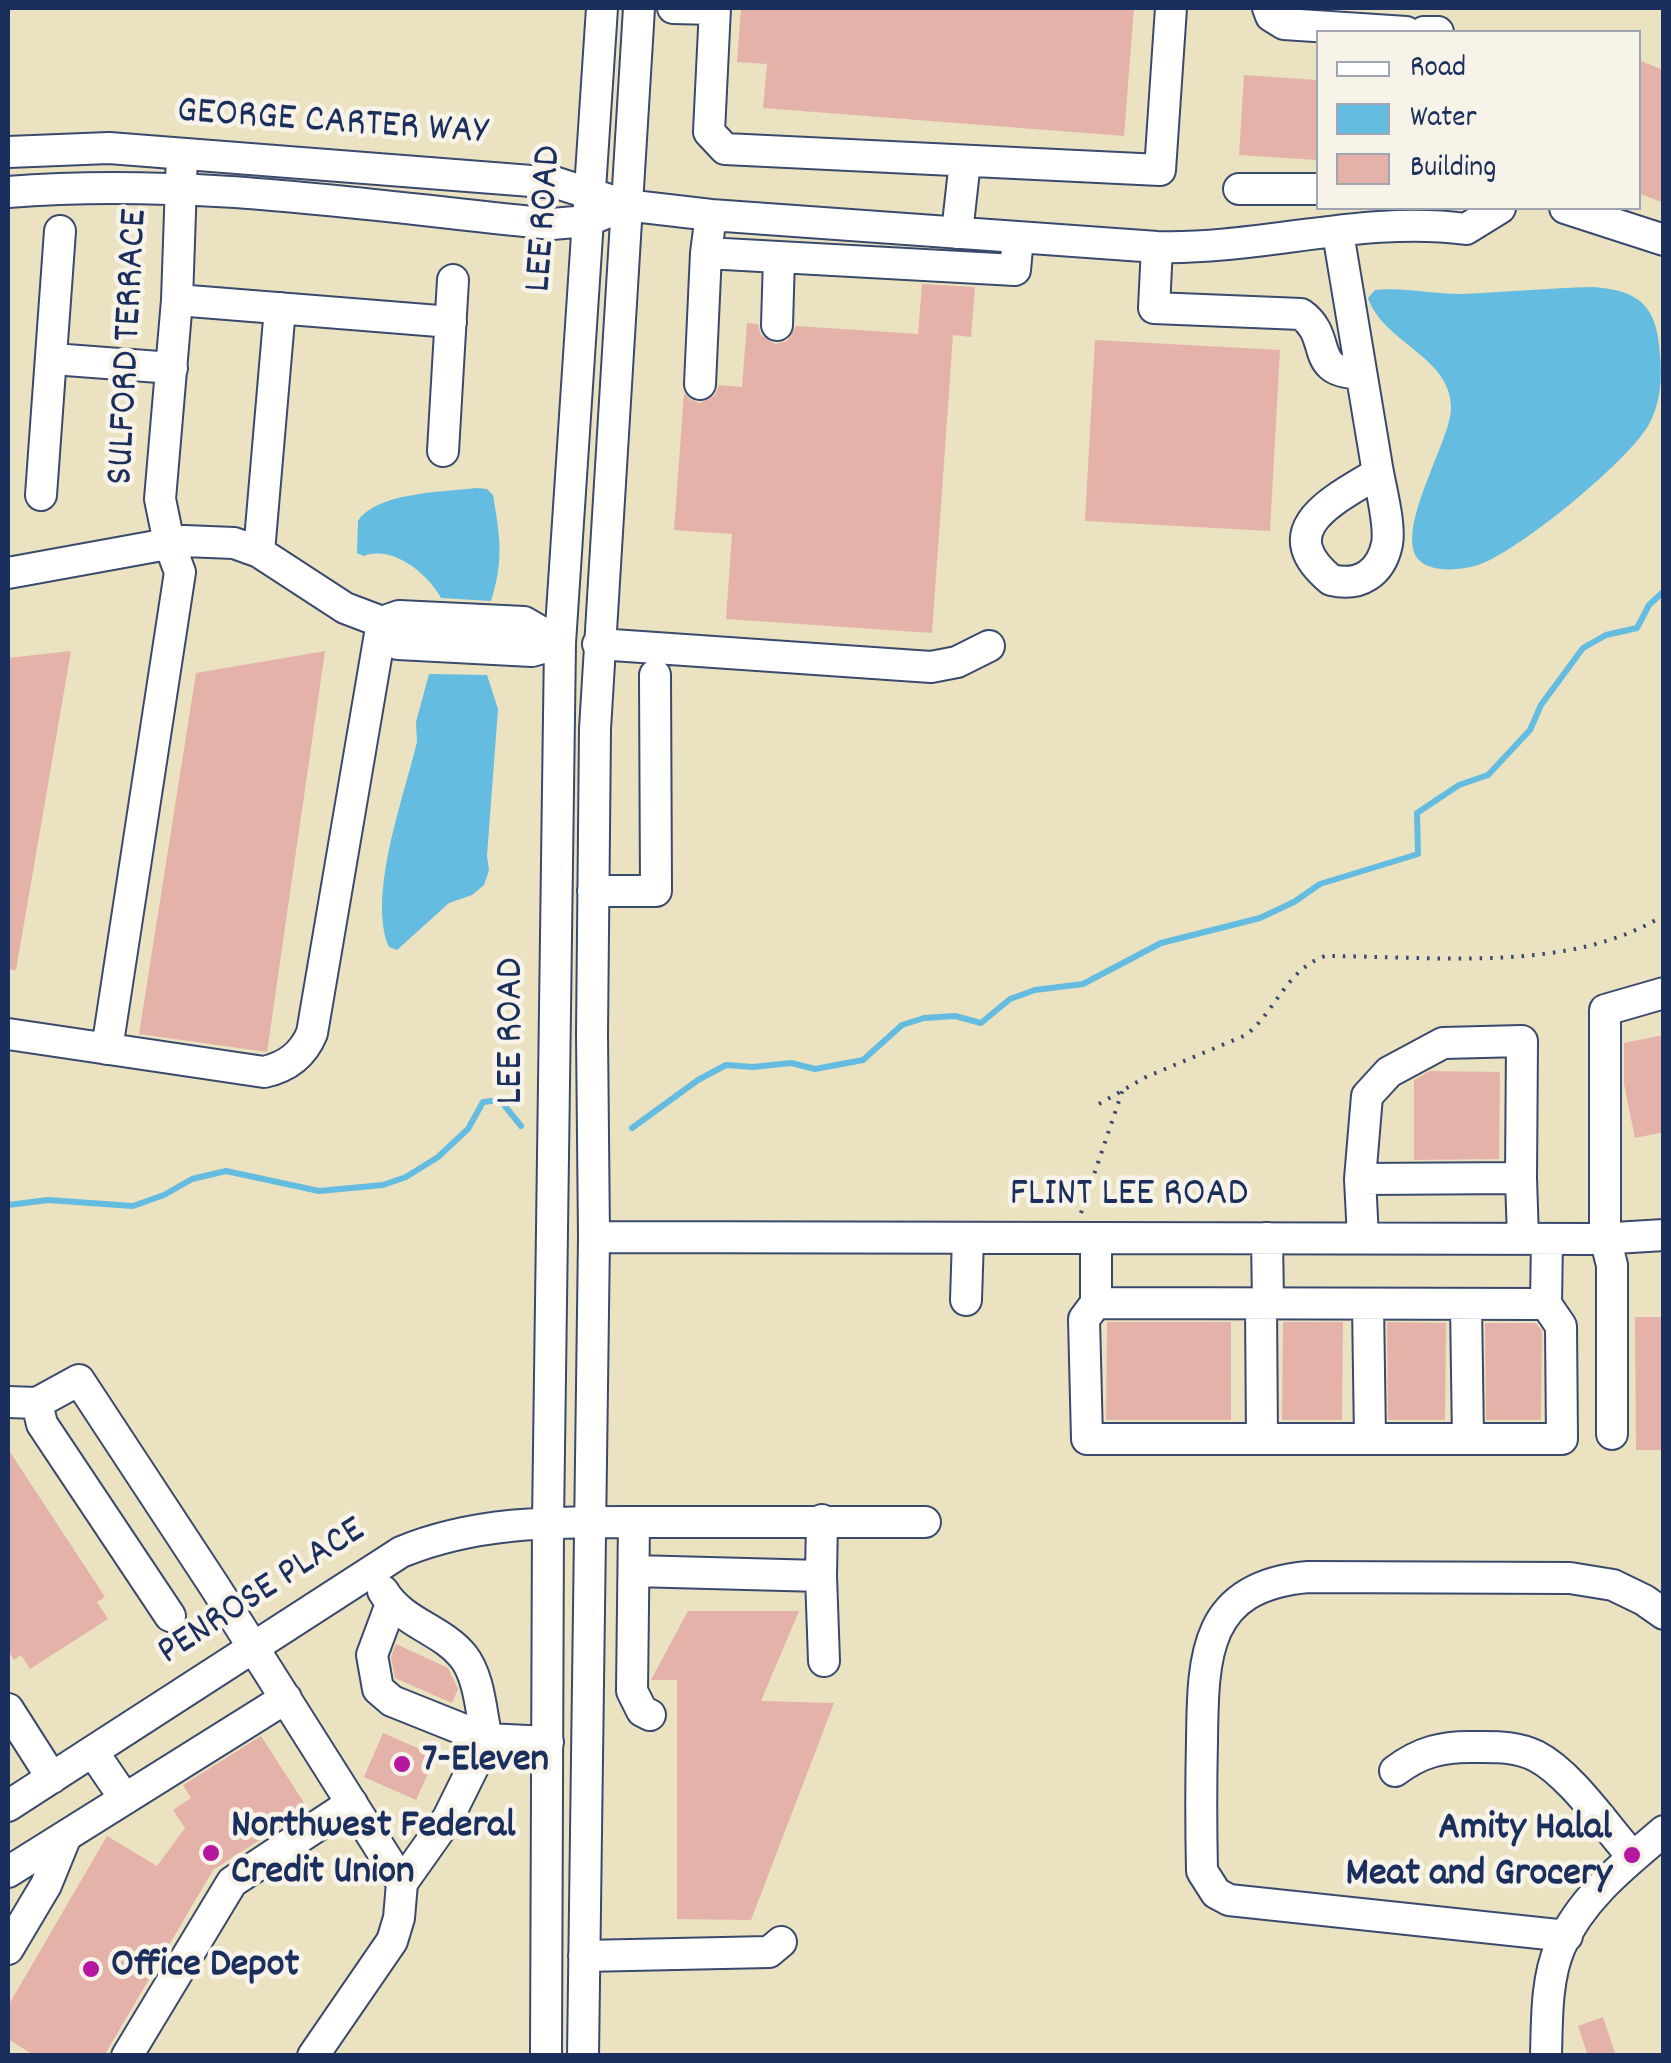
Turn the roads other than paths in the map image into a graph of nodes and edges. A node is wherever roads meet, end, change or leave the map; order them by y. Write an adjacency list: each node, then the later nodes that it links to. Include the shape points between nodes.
1 (602, 8): 16 (street, LEE ROAD)
2 (639, 8): 15 (street, LEE ROAD)
3 (673, 8): 4 (street)
4 (714, 8): 10 (street, via 709,132 725,149)
5 (1172, 8): 10 (street, via 1160,170)
6 (1268, 8): 7 (street, via 1284,24)
7 (1376, 30)
8 (8, 152): 9 (street, GEORGE CARTER WAY, via 108,148)
9 (182, 154): 11 (street, SULFORD TERRACE); 16 (street, GEORGE CARTER WAY, via 557,183)
10 (964, 161): 22 (street)
11 (180, 188): 14 (street, GEORGE CARTER WAY); 16 (street, GEORGE CARTER WAY, via 552,224); 30 (street, SULFORD TERRACE)
12 (1239, 189): 13 (street)
13 (1316, 189)
14 (8, 192)
15 (625, 205): 16 (street, GEORGE CARTER WAY); 19 (street); 46 (street, LEE ROAD)
16 (588, 206): 45 (street, LEE ROAD)
17 (1497, 210): 20 (street, via 1466,230)
18 (1572, 210): 25 (street)
19 (712, 215): 22 (street); 27 (street)
20 (1409, 216): 23 (street)
21 (60, 230): 34 (street)
22 (957, 233): 24 (street)
23 (1338, 233): 26 (street); 36 (street)
24 (1018, 238): 26 (street); 28 (street, via 1015,270)
25 (1664, 240)
26 (1157, 247): 36 (street, via 1154,308 1301,314 1329,367)
27 (706, 253): 28 (street); 37 (street)
28 (779, 258): 33 (street)
29 (454, 280): 32 (street)
30 (178, 300): 31 (street); 35 (street, SULFORD TERRACE)
31 (280, 308): 32 (street); 42 (street)
32 (451, 322): 38 (street)
33 (776, 325)
34 (54, 360): 35 (street); 40 (street)
35 (172, 368): 41 (street, SULFORD TERRACE, via 160,500)
36 (1361, 373): 39 (street)
37 (700, 384)
38 (443, 451)
39 (1378, 473)
40 (42, 494)
41 (169, 543): 42 (street, via 219,540); 43 (street); 52 (street, SULFORD TERRACE, via 180,572)
42 (259, 552): 44 (street, via 345,608)
43 (8, 572)
44 (382, 622): 45 (street, via 399,616 524,622); 52 (street, via 305,1049 264,1072)
45 (560, 643): 75 (street, LEE ROAD)
46 (598, 644): 47 (street, via 931,667); 49 (street, LEE ROAD)
47 (988, 646)
48 (655, 675): 49 (street, via 656,891)
49 (593, 892): 56 (street, LEE ROAD)
50 (1664, 993): 61 (street, via 1605,1010)
51 (8, 1034): 52 (street)
52 (107, 1048)
53 (1521, 1178): 54 (street); 54 (street, via 1522,1041 1443,1043 1389,1072 1367,1096); 62 (street)
54 (1360, 1180): 60 (street)
55 (1664, 1234): 61 (street, FLINT LEE ROAD)
56 (594, 1237): 57 (street, FLINT LEE ROAD); 76 (street, LEE ROAD)
57 (968, 1238): 58 (street, FLINT LEE ROAD); 63 (street)
58 (1084, 1238): 59 (street, FLINT LEE ROAD); 64 (street)
59 (1267, 1238): 60 (street, FLINT LEE ROAD); 65 (street)
60 (1363, 1238): 62 (street, FLINT LEE ROAD)
61 (1604, 1238): 62 (street, FLINT LEE ROAD); 70 (street, via 1612,1265)
62 (1535, 1239): 68 (street)
63 (966, 1300)
64 (1096, 1303): 65 (street); 72 (street, via 1084,1320 1087,1440)
65 (1264, 1304): 66 (street); 72 (street)
66 (1368, 1304): 67 (street); 73 (street)
67 (1466, 1304): 68 (street); 71 (street)
68 (1546, 1304): 71 (street, via 1561,1326 1562,1438)
69 (22, 1402): 82 (street); 83 (street, via 79,1380)
70 (1612, 1434)
71 (1468, 1438): 73 (street)
72 (1262, 1439): 73 (street)
73 (1370, 1439)
74 (822, 1520): 77 (street, PENROSE PLACE); 78 (street, PENROSE PLACE); 80 (street)
75 (548, 1522): 76 (street, PENROSE PLACE); 83 (street, PENROSE PLACE, via 457,1533 401,1552); 89 (street, LEE ROAD)
76 (590, 1522): 77 (street, PENROSE PLACE); 104 (street, LEE ROAD)
77 (634, 1522): 79 (street)
78 (924, 1522)
79 (634, 1571): 80 (street); 87 (street, via 632,1691)
80 (821, 1576): 84 (street)
81 (1664, 1614): 101 (street, via 1614,1585 1570,1578 1308,1576 1248,1594 1220,1622 1205,1658 1202,1870 1216,1893 1228,1900)
82 (170, 1616)
83 (253, 1647): 85 (street); 90 (street, PENROSE PLACE)
84 (824, 1661)
85 (286, 1698): 93 (street); 94 (street)
86 (8, 1709): 92 (street)
87 (650, 1715)
88 (487, 1740): 88 (street, via 462,1653 386,1596 372,1655 378,1689); 89 (street); 100 (street, via 448,1818)
89 (548, 1742): 107 (street, LEE ROAD)
90 (94, 1752): 92 (street, PENROSE PLACE); 93 (street)
91 (1394, 1771): 98 (street, via 1451,1746 1527,1753 1556,1770)
92 (52, 1778): 95 (street, PENROSE PLACE)
93 (125, 1798): 97 (street)
94 (352, 1803): 100 (street); 105 (street, via 232,1882)
95 (8, 1806)
96 (1664, 1831): 98 (street)
97 (66, 1836): 99 (street); 103 (street)
98 (1633, 1857): 101 (street, via 1610,1876)
99 (8, 1872)
100 (402, 1883): 106 (street, via 392,1941)
101 (1566, 1936): 109 (street, via 1552,1987)
102 (781, 1942): 104 (street, via 769,1952)
103 (8, 1949)
104 (584, 1956): 108 (street, LEE ROAD)
105 (127, 2056)
106 (313, 2056)
107 (546, 2056)
108 (583, 2056)
109 (1546, 2056)

